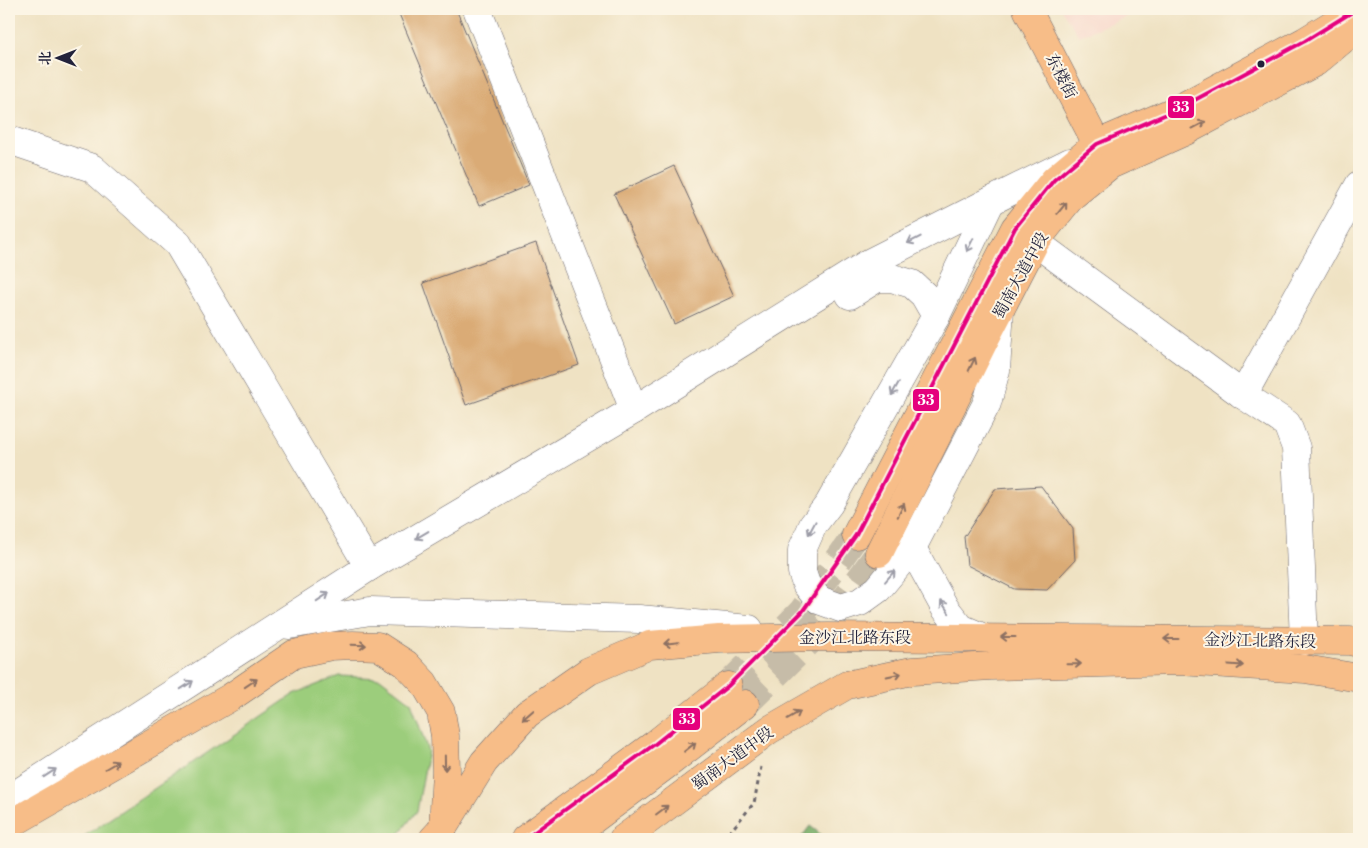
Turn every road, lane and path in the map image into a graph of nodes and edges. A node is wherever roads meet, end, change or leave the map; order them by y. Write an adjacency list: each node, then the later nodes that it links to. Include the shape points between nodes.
1 (477, 9): 13 (street)
2 (1027, 9): 6 (main road, 东楼街)
3 (1357, 9): 6 (main road, 蜀南大道中段, via 1305,41 1176,110)
4 (1359, 26): 9 (main road, 蜀南大道中段, one-way to 4, via 1072,196 1110,165 1186,131 1316,62)
5 (9, 140): 17 (street, via 92,168 178,244)
6 (1090, 150): 8 (street); 14 (main road, 蜀南大道中段, via 1054,180 1015,228)
7 (1359, 184): 12 (street)
8 (991, 200): 11 (street, one-way to 11); 13 (street, one-way to 13, via 867,264)
9 (1035, 242): 10 (main road, 蜀南大道中段); 12 (street)
10 (1000, 309): 15 (street, via 996,370 987,404); 16 (main road, 蜀南大道中段, one-way to 10)
11 (936, 316): 15 (street, one-way to 15, via 829,504 813,525 802,550 802,572 806,584 819,600 841,608 860,602 878,590); 17 (street, via 924,295 912,284 892,278 877,278 400,570)
12 (1243, 395): 21 (street, via 1287,424 1296,448)
13 (634, 410): 17 (street, one-way to 17)
14 (856, 535)
15 (912, 548): 20 (street, one-way to 15, via 961,628)
16 (879, 553)
17 (369, 568): 18 (street, one-way to 17)
18 (277, 627): 19 (street, via 370,611 639,619); 26 (street, one-way to 18)
19 (828, 636): 20 (main road, 金沙江北路东段); 27 (main road, 金沙江北路东段, one-way to 27, via 719,639 650,645 589,671 527,714 484,762)
20 (982, 637): 21 (main road, 金沙江北路东段, one-way to 20)
21 (1304, 641): 22 (main road, 金沙江北路东段, via 1350,641)
22 (1359, 644)
23 (1359, 678): 24 (main road, 金沙江北路东段, one-way to 23, via 912,671 1179,661 1305,669)
24 (847, 685): 30 (main road, 蜀南大道中段, one-way to 24, via 769,730)
25 (761, 766): 31 (path, via 754,803)
26 (11, 816): 27 (main road, one-way to 27, via 231,696 294,654 331,646 378,646 406,664 424,683 441,712 446,771)
27 (438, 833)
28 (525, 839): 29 (main road, 蜀南大道中段, one-way to 28, via 669,763 736,695 655,744)
29 (567, 839)
30 (623, 839)
31 (724, 839)

